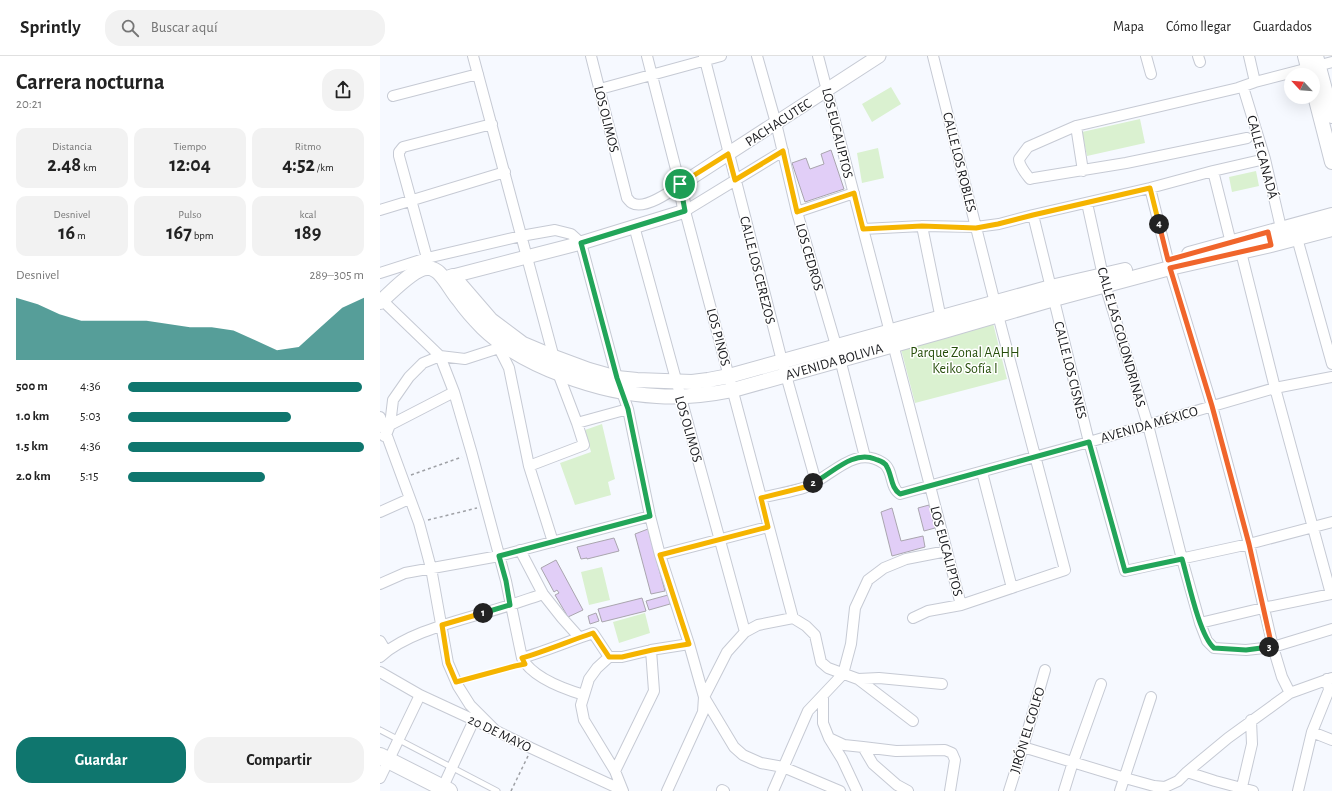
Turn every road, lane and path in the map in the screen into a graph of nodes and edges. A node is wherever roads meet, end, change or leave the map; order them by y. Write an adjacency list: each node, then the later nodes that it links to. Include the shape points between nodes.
1 (473, 56): 13 (street)
2 (591, 56): 18 (street, LOS OLIMOS)
3 (647, 56): 15 (street, LOS PINOS)
4 (720, 56): 11 (street)
5 (757, 56): 23 (street, LOS CEDROS)
6 (818, 56): 19 (street, LOS EUCALIPTOS)
7 (934, 56): 48 (street, CALLE LOS ROBLES)
8 (1146, 56): 14 (street)
9 (1248, 56): 16 (street)
10 (876, 57): 19 (street, PACHACUTEC)
11 (705, 58): 15 (street); 28 (street, CALLE LOS CEREZOS)
12 (1315, 64): 16 (street); 22 (main road)
13 (478, 74): 20 (street); 24 (street)
14 (1151, 74)
15 (652, 75): 18 (street); 35 (street, LOS PINOS)
16 (1255, 82): 17 (street)
17 (1243, 87): 25 (street); 29 (street, CALLE CANADÁ)
18 (600, 89): 40 (street, LOS OLIMOS, via 627,198)
19 (827, 90): 23 (street, PACHACUTEC); 37 (street, LOS EUCALIPTOS)
20 (393, 96)
21 (1317, 104): 30 (main road)
22 (1332, 116)
23 (776, 123): 27 (street, LOS CEDROS); 28 (street, PACHACUTEC)
24 (492, 124): 33 (street); 38 (street, via 404,147 399,156)
25 (1076, 126): 31 (street); 31 (street, via 1028,147 1019,162 1030,179)
26 (1247, 138): 31 (street)
27 (783, 151): 34 (street); 43 (street, LOS CEDROS)
28 (728, 154): 34 (street, CALLE LOS CEREZOS); 35 (street, PACHACUTEC)
29 (1265, 159): 32 (street); 51 (street, CALLE CANADÁ)
30 (1332, 162)
31 (1083, 171)
32 (1213, 171): 36 (street); 55 (street)
33 (505, 172): 38 (street); 52 (street)
34 (735, 180): 42 (street); 71 (street, CALLE LOS CEREZOS)
35 (680, 184): 40 (street, PACHACUTEC, via 661,198); 42 (street, LOS PINOS)
36 (1150, 188): 39 (street); 58 (street)
37 (854, 193): 43 (street); 49 (street, LOS EUCALIPTOS)
38 (411, 201): 41 (street); 57 (street)
39 (1087, 202): 44 (street); 61 (street, CALLE LAS GOLONDRINAS)
40 (632, 204)
41 (380, 210)
42 (685, 211): 46 (street); 75 (street, LOS PINOS)
43 (797, 212): 68 (street, LOS CEDROS)
44 (1033, 215): 48 (street); 62 (street, CALLE LOS CISNES)
45 (1332, 215): 51 (main road, AVENIDA BOLIVIA)
46 (634, 226): 54 (street); 77 (street, LOS OLIMOS)
47 (922, 226): 48 (street); 49 (street); 65 (street)
48 (976, 228): 64 (street, CALLE LOS ROBLES)
49 (863, 229): 66 (street, LOS EUCALIPTOS)
50 (1332, 229): 53 (main road, AVENIDA BOLIVIA)
51 (1274, 235): 53 (main road, AVENIDA BOLIVIA); 55 (main road, AVENIDA BOLIVIA)
52 (522, 236): 54 (street, via 555,230 571,234); 56 (street); 57 (street)
53 (1297, 238): 72 (street)
54 (581, 243): 56 (street); 78 (street)
55 (1236, 247): 58 (main road, AVENIDA BOLIVIA); 79 (street)
56 (527, 256): 60 (street); 70 (street)
57 (427, 263): 59 (street); 60 (main road, AVENIDA BOLIVIA, via 432,269); 63 (main road)
58 (1169, 264): 61 (main road, AVENIDA BOLIVIA); 83 (street)
59 (380, 273)
60 (448, 277): 67 (main road, AVENIDA BOLIVIA, via 459,301); 70 (main road, AVENIDA BOLIVIA, via 491,320 523,344)
61 (1104, 280): 62 (main road, AVENIDA BOLIVIA); 88 (street, CALLE LAS GOLONDRINAS)
62 (1052, 293): 64 (main road, AVENIDA BOLIVIA); 90 (street, CALLE LOS CISNES)
63 (381, 301): 69 (street)
64 (996, 309): 65 (main road, AVENIDA BOLIVIA); 93 (street, CALLE LOS ROBLES)
65 (943, 325): 66 (main road, AVENIDA BOLIVIA)
66 (891, 338): 68 (main road, AVENIDA BOLIVIA); 98 (street, LOS EUCALIPTOS)
67 (500, 346): 69 (street, via 465,359); 73 (main road, AVENIDA BOLIVIA); 94 (street, via 509,368)
68 (838, 353): 71 (main road, AVENIDA BOLIVIA); 74 (main road, AVENIDA BOLIVIA); 92 (street, LOS CEDROS)
69 (440, 356): 81 (street); 87 (street, via 423,363 409,377 393,400)
70 (554, 357): 73 (street); 78 (main road, AVENIDA BOLIVIA)
71 (782, 361): 74 (street, CALLE LOS CEREZOS); 75 (main road, AVENIDA BOLIVIA)
72 (1332, 364)
73 (558, 373): 78 (main road, AVENIDA BOLIVIA, via 590,383); 86 (street)
74 (786, 375): 80 (main road, AVENIDA BOLIVIA); 97 (street, CALLE LOS CEREZOS)
75 (729, 376): 77 (main road, AVENIDA BOLIVIA); 80 (street, LOS PINOS)
76 (1332, 377): 79 (street, AVENIDA MÉXICO)
77 (675, 382): 78 (main road, AVENIDA BOLIVIA, via 637,380); 82 (street, LOS OLIMOS)
78 (619, 384): 82 (main road, AVENIDA BOLIVIA, via 657,396); 84 (street)
79 (1275, 388): 83 (street, AVENIDA MÉXICO); 107 (street)
80 (733, 390): 82 (main road, AVENIDA BOLIVIA); 99 (street, LOS PINOS)
81 (454, 392): 87 (street); 91 (street)
82 (679, 397): 108 (street, LOS OLIMOS)
83 (1212, 406): 88 (street, AVENIDA MÉXICO); 110 (street)
84 (628, 409): 86 (street); 103 (street)
85 (380, 417): 89 (street)
86 (577, 423): 94 (street, via 584,445)
87 (390, 425): 89 (street)
88 (1148, 425): 90 (street, AVENIDA MÉXICO); 115 (street, CALLE LAS GOLONDRINAS)
89 (383, 436): 96 (street)
90 (1089, 442): 93 (street, AVENIDA MÉXICO); 115 (street, CALLE LOS CISNES, via 1125,571)
91 (472, 454): 96 (path); 101 (street)
92 (865, 457): 97 (street, via 852,459); 98 (street, AVENIDA MÉXICO, via 886,464 893,487 900,494)
93 (1035, 457): 95 (street, AVENIDA MÉXICO); 118 (street, CALLE LOS ROBLES, via 1065,570)
94 (529, 466): 109 (street)
95 (982, 472): 98 (street, AVENIDA MÉXICO); 118 (street)
96 (402, 478): 100 (street)
97 (816, 482): 99 (street)
98 (930, 486): 112 (street, LOS EUCALIPTOS)
99 (761, 498): 106 (street, LOS PINOS)
100 (409, 499): 102 (street); 104 (street)
101 (486, 506): 104 (path); 114 (street)
102 (380, 512)
103 (650, 516): 109 (street); 113 (street)
104 (419, 522): 116 (street)
105 (1332, 522): 107 (street)
106 (768, 527): 108 (street); 124 (street, LOS PINOS)
107 (1313, 528): 110 (street); 120 (street)
108 (719, 539): 113 (street); 129 (street, LOS OLIMOS)
109 (553, 542): 111 (street)
110 (1249, 544): 115 (street); 123 (street)
111 (520, 550): 114 (street); 119 (street)
112 (947, 551): 121 (street, LOS EUCALIPTOS); 140 (street, via 906,559 884,568 868,580 855,608 851,644)
113 (660, 555): 132 (street)
114 (499, 556): 116 (street); 122 (street)
115 (1182, 559): 126 (street, CALLE LAS GOLONDRINAS)
116 (431, 568): 117 (street, via 405,572); 127 (street)
117 (380, 584)
118 (1012, 588): 121 (street)
119 (543, 594): 122 (street); 130 (street)
120 (1332, 594): 123 (street)
121 (961, 604): 125 (street, via 928,611)
122 (510, 605): 127 (street); 137 (street)
123 (1263, 608): 126 (street); 133 (street)
124 (793, 618): 129 (street, via 758,625); 140 (street, via 814,635 821,662)
125 (913, 618)
126 (1200, 623): 133 (street, CALLE LAS GOLONDRINAS, via 1210,645 1214,648 1246,650)
127 (442, 625): 135 (street, via 413,637); 143 (street, via 448,663)
128 (1332, 629): 133 (street)
129 (745, 632): 150 (street, via 727,652)
130 (579, 638): 136 (street, via 593,633); 137 (street)
131 (380, 641): 135 (street)
132 (689, 644): 134 (street); 150 (street)
133 (1272, 647): 146 (street)
134 (652, 650): 136 (street, via 622,657); 168 (street, via 654,691)
135 (383, 654)
136 (609, 657): 148 (street, via 589,679)
137 (523, 661): 143 (path, via 515,666); 148 (street, via 541,676 562,688)
138 (1045, 670): 161 (street, JIRÓN EL GOLFO)
139 (380, 672): 147 (street, 20 DE MAYO)
140 (843, 674): 142 (street); 149 (street)
141 (1330, 678): 146 (street); 157 (street, via 1329,690)
142 (858, 679): 144 (street, via 879,678); 154 (street)
143 (456, 682): 155 (street, via 470,705)
144 (942, 684)
145 (1101, 684): 165 (street)
146 (1290, 693): 153 (street)
147 (420, 695): 152 (street, 20 DE MAYO); 159 (street)
148 (584, 695): 168 (street, via 584,720)
149 (823, 696): 158 (street, via 824,723); 166 (street, via 808,712)
150 (704, 697): 166 (street, via 734,747 743,755 761,763); 179 (street, via 703,712)
151 (1151, 697): 171 (street)
152 (474, 720): 155 (street, 20 DE MAYO); 167 (street)
153 (1251, 720): 169 (street); 174 (street, via 1252,744)
154 (913, 721)
155 (494, 729): 162 (street, 20 DE MAYO)
156 (380, 730): 159 (lane)
157 (1312, 732): 160 (street); 189 (street)
158 (829, 738): 163 (street, via 844,745); 182 (street)
159 (398, 740): 164 (street); 167 (lane)
160 (1332, 740)
161 (1023, 747): 165 (street); 185 (street, JIRÓN EL GOLFO)
162 (531, 748): 173 (street, 20 DE MAYO); 177 (path)
163 (863, 748): 183 (street, via 873,764); 184 (street, via 896,751 945,750 952,753 954,760)
164 (384, 758): 170 (street); 175 (main road)
165 (1073, 762): 171 (street); 186 (street)
166 (783, 767): 180 (street); 181 (street)
167 (452, 768): 175 (street); 176 (lane)
168 (615, 771): 178 (street)
169 (1187, 772): 172 (street); 174 (street)
170 (380, 778)
171 (1125, 778): 172 (street, via 1154,786); 187 (street)
172 (1177, 786)
173 (611, 788): 178 (street, 20 DE MAYO)
174 (1241, 789): 188 (street)
175 (444, 790)
176 (497, 791)
177 (511, 791)
178 (623, 791)
179 (667, 791)
180 (773, 791)
181 (840, 791)
182 (857, 791)
183 (908, 791)
184 (950, 791)
185 (1008, 791)
186 (1064, 791)
187 (1120, 791)
188 (1253, 791)
189 (1298, 791)

